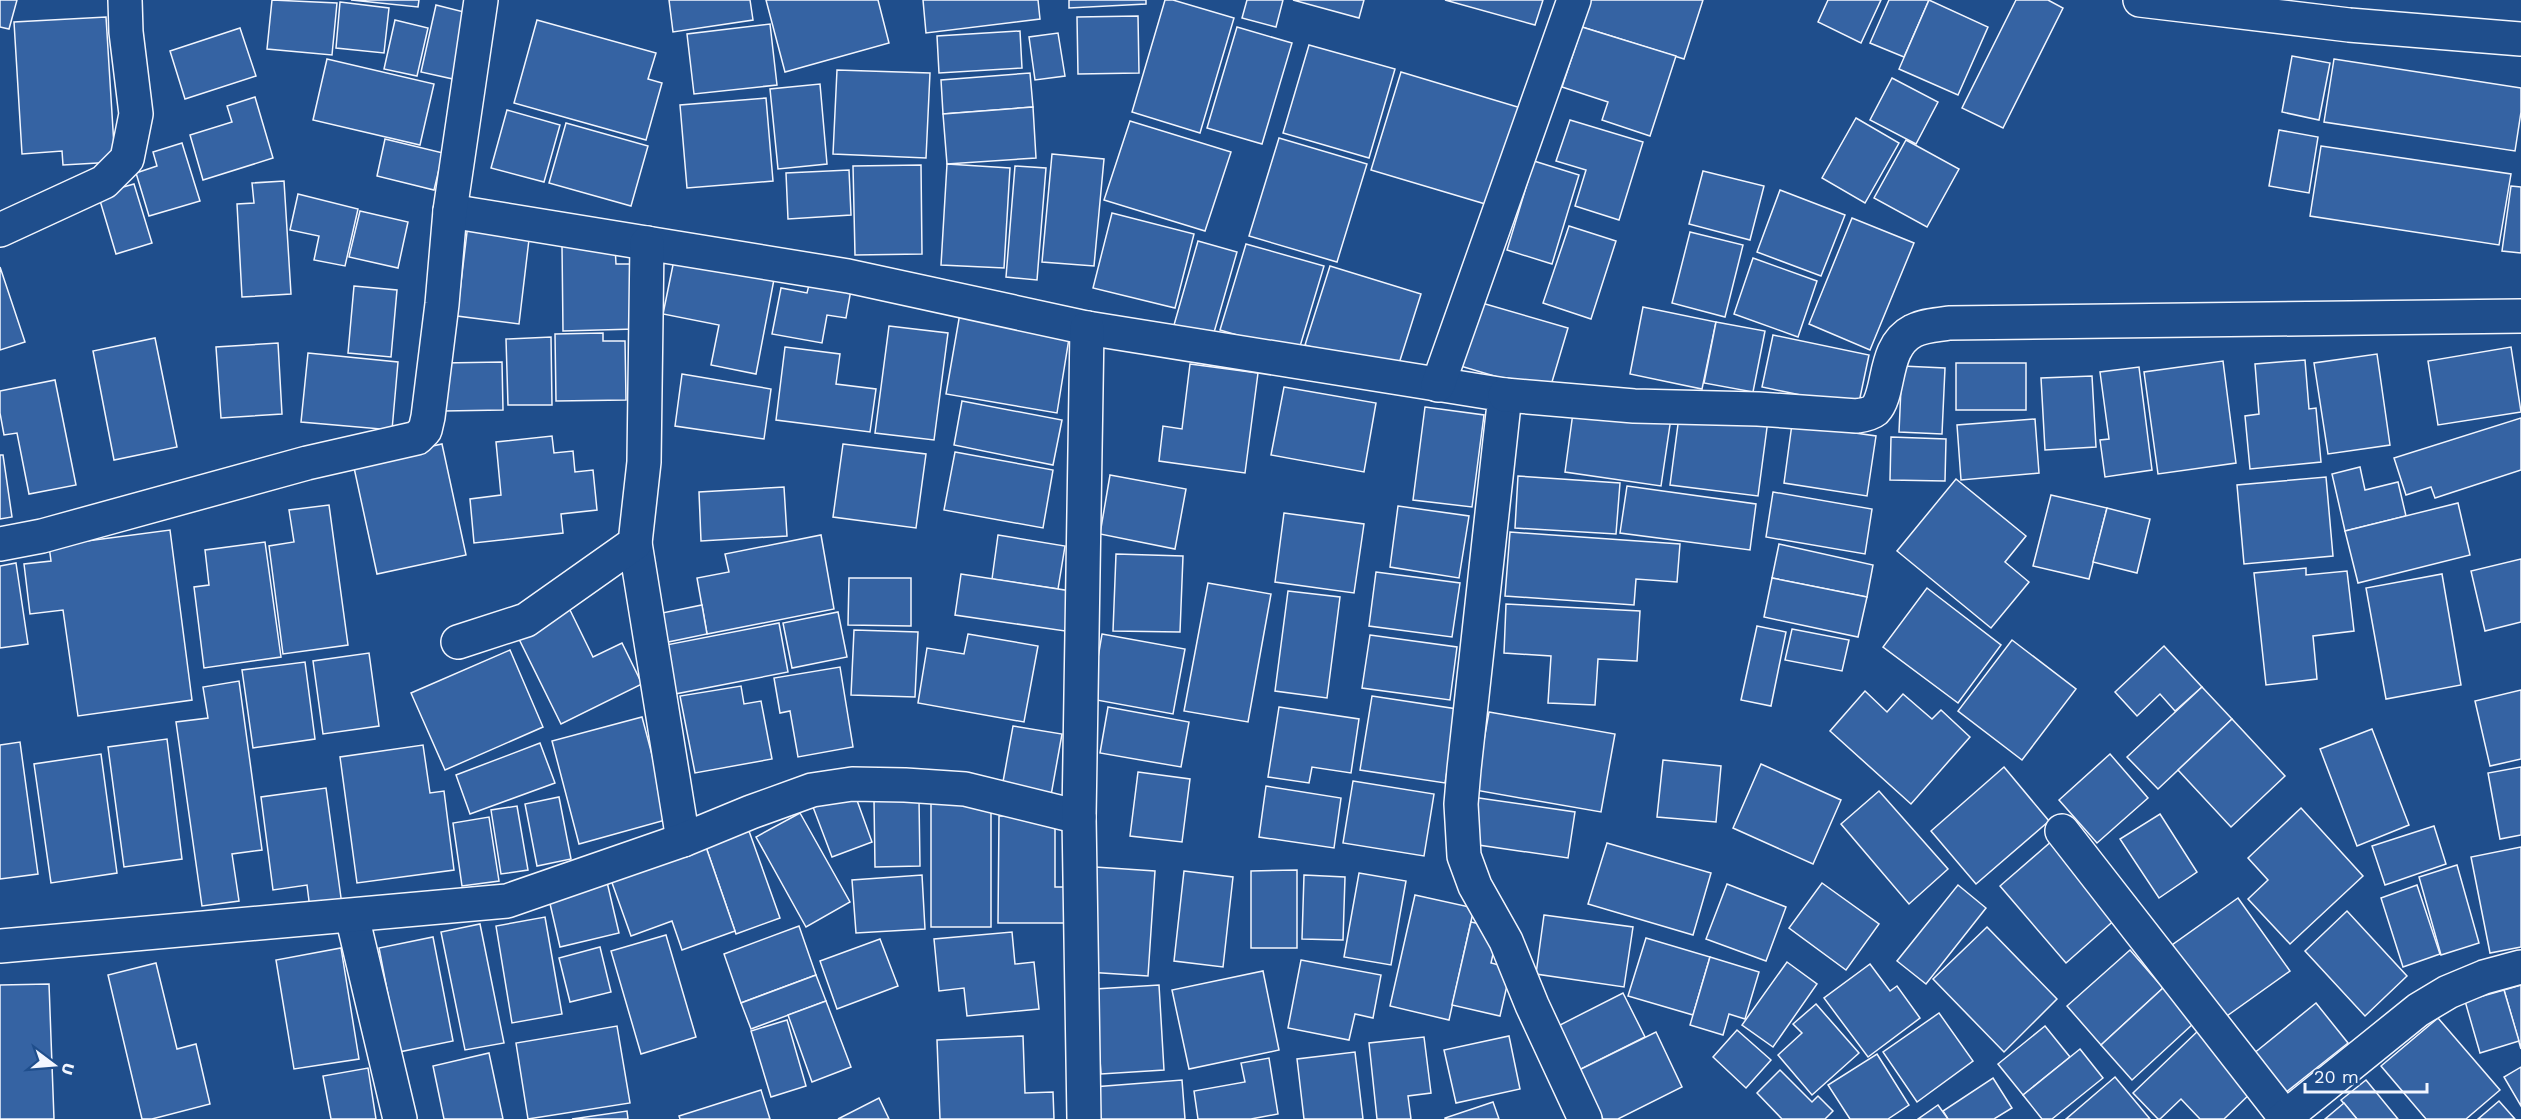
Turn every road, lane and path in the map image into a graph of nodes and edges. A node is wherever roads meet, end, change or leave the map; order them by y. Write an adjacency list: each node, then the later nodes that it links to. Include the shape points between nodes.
1 (125, 0): 8 (street, via 136,114 127,159 104,182)
2 (481, 0): 7 (street)
3 (1574, 0): 12 (street)
4 (2140, 0): 5 (street)
5 (2348, 13): 6 (street)
6 (2521, 39)
7 (450, 211): 9 (street); 15 (street, via 428,417 425,430 417,438)
8 (0, 230)
9 (647, 243): 11 (street, via 848,276); 14 (street, via 644,462)
10 (2521, 316): 13 (street, via 1926,326 1911,331 1902,340 1892,356 1879,402 1874,410 1857,416 1634,406)
11 (1087, 328): 12 (street); 17 (street)
12 (1438, 385): 13 (street)
13 (1505, 395): 26 (street, via 1462,780 1464,856)
14 (635, 543): 16 (street, via 526,620); 19 (street)
15 (0, 544)
16 (458, 642)
17 (1078, 817): 19 (street, via 965,789 852,784 812,790); 25 (street)
18 (2062, 831): 23 (street)
19 (683, 840): 20 (street, via 507,901)
20 (352, 916): 21 (street); 24 (street)
21 (0, 946)
22 (2521, 967): 23 (street, via 2448,992 2418,1010)
23 (2284, 1118)
24 (400, 1119)
25 (1084, 1119)
26 (1585, 1119)

